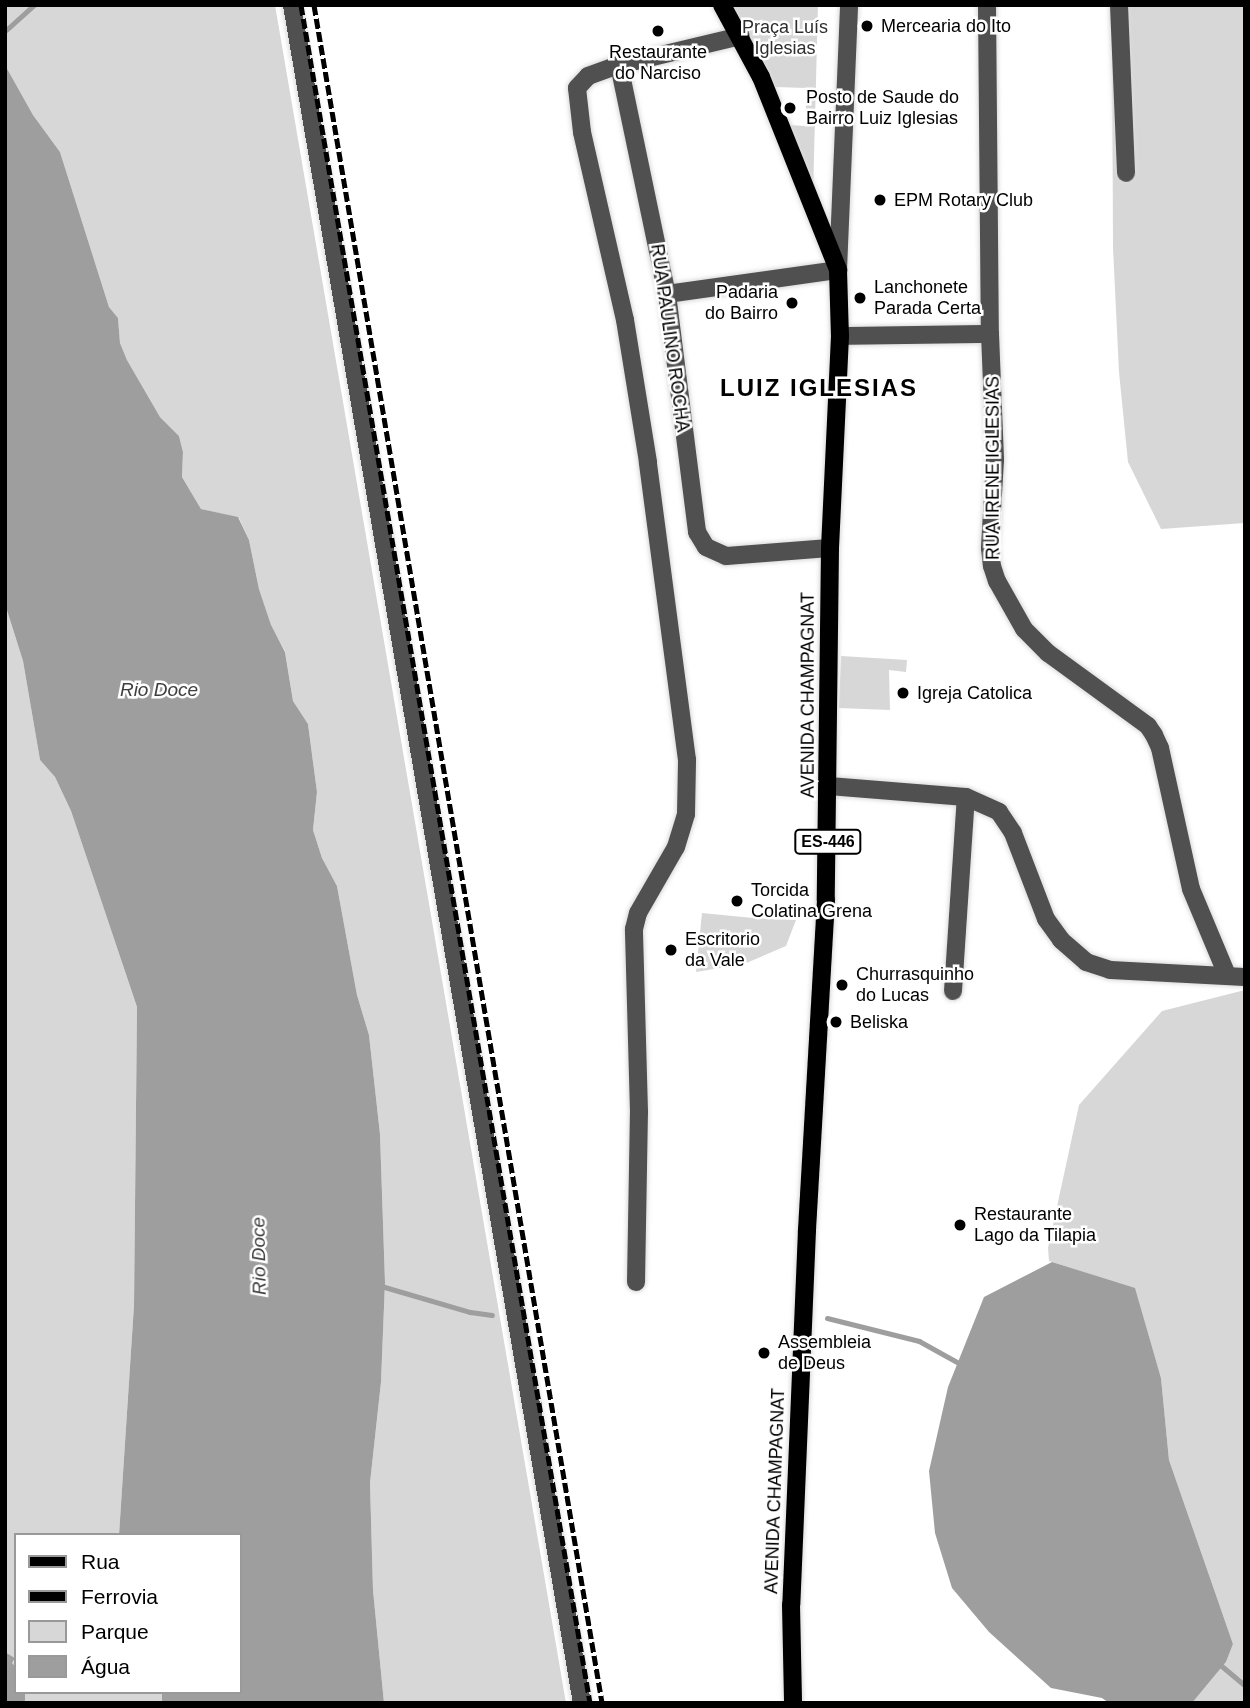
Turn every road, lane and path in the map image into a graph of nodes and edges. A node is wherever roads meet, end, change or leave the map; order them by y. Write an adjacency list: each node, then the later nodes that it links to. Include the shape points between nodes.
1 (292, 5): 20 (street)
2 (722, 5): 6 (main road, AVENIDA CHAMPAGNAT / ES-446)
3 (849, 5): 9 (street)
4 (987, 5): 11 (street, RUA IRENE IGLESIAS)
5 (1119, 5): 8 (street)
6 (741, 36): 7 (street); 9 (main road, AVENIDA CHAMPAGNAT / ES-446)
7 (620, 65): 10 (street, RUA PAULINO ROCHA); 19 (street, via 580,82 577,100 625,320 687,760 686,814 676,847 638,913 634,929 639,1112)
8 (1126, 173)
9 (838, 270): 10 (street); 12 (main road, AVENIDA CHAMPAGNAT / ES-446)
10 (667, 294): 13 (street, RUA PAULINO ROCHA, via 694,518 706,547 726,556)
11 (990, 334): 12 (street); 17 (street, RUA IRENE IGLESIAS, via 995,460 990,548 997,581 1024,629 1048,653 1154,735 1191,889)
12 (840, 336): 13 (main road, AVENIDA CHAMPAGNAT / ES-446)
13 (830, 548): 14 (main road, AVENIDA CHAMPAGNAT / ES-446)
14 (829, 786): 15 (street); 21 (main road, AVENIDA CHAMPAGNAT / ES-446, via 792,1591)
15 (965, 797): 17 (street, via 999,813 1013,833 1045,919 1086,962 1110,970); 18 (street)
16 (1245, 967): 17 (street)
17 (1236, 976)
18 (953, 991)
19 (635, 1282)
20 (582, 1703)
21 (793, 1703)

